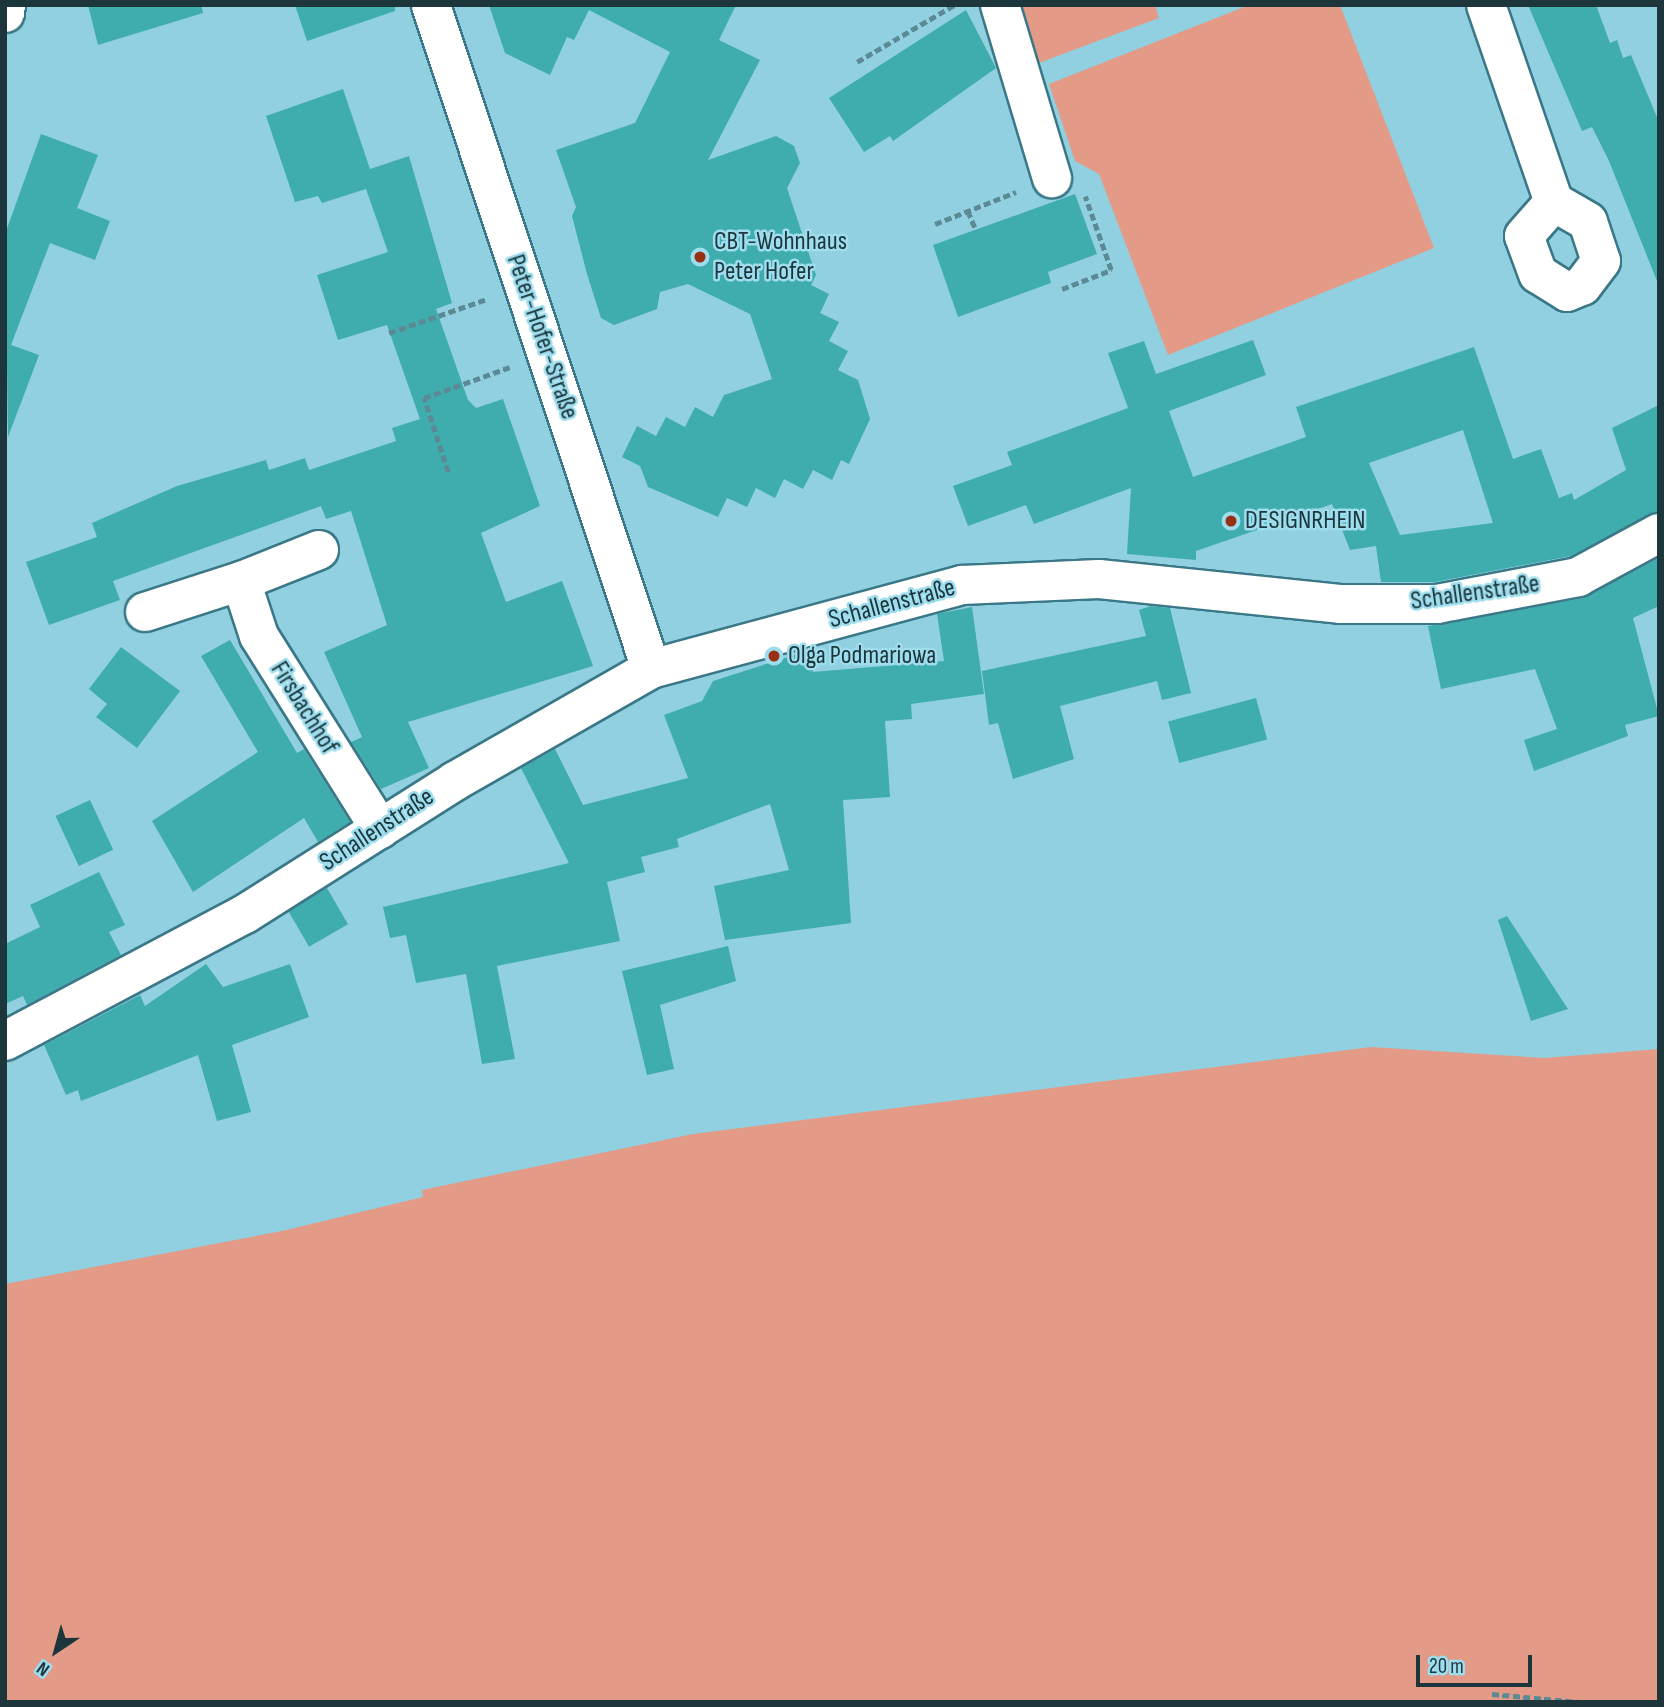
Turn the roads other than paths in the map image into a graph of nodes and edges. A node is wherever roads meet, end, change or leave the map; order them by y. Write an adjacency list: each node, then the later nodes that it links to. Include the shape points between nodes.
1 (6, 5): 5 (street)
2 (431, 5): 12 (street, Peter-Hofer-Straße)
3 (1000, 5): 6 (street)
4 (1486, 5): 7 (street)
5 (5, 13)
6 (1052, 178)
7 (1554, 202)
8 (1659, 533): 12 (street, Schallenstraße, via 1578,577 1437,604 1340,604 1099,579 962,585)
9 (319, 550): 10 (street)
10 (241, 581): 11 (street); 13 (street, Firsbachhof, via 259,636)
11 (145, 612)
12 (651, 669): 13 (street, Schallenstraße)
13 (380, 829): 14 (street, Schallenstraße, via 244,914)
14 (5, 1041)

